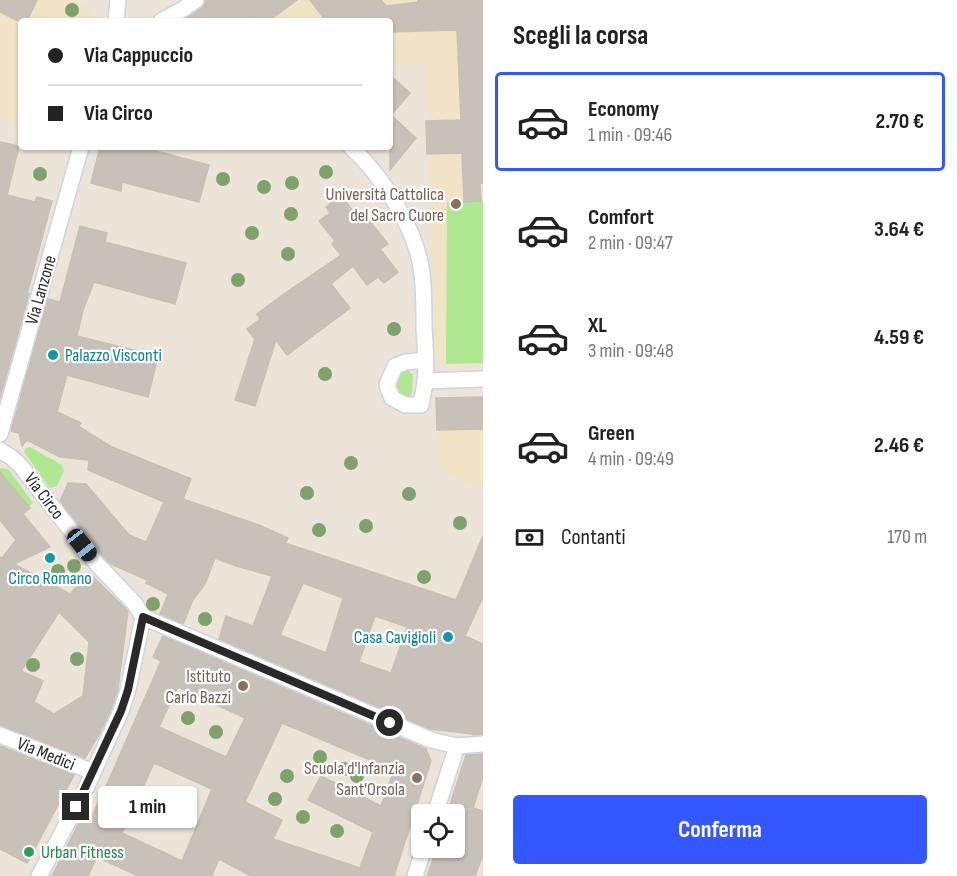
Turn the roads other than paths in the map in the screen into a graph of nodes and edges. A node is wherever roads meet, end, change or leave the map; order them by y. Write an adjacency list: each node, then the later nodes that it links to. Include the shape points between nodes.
1 (118, 0): 3 (street)
2 (196, 0): 4 (street)
3 (116, 18)
4 (166, 18)
5 (80, 150): 10 (street, Via Lanzone)
6 (354, 150): 7 (street, via 401,212 414,242 422,272)
7 (425, 360): 9 (street); 9 (street, via 395,366 387,385 392,398 405,405 421,405)
8 (483, 379): 9 (street)
9 (425, 381)
10 (0, 434)
11 (0, 450): 12 (street, Via Circo, via 20,465)
12 (143, 617): 15 (street, via 431,740); 16 (street, via 128,690)
13 (0, 735): 16 (street, Via Medici)
14 (483, 744): 15 (street)
15 (457, 746): 17 (street)
16 (93, 772): 19 (street)
17 (438, 804)
18 (421, 858): 20 (street)
19 (41, 870)
20 (415, 876)

